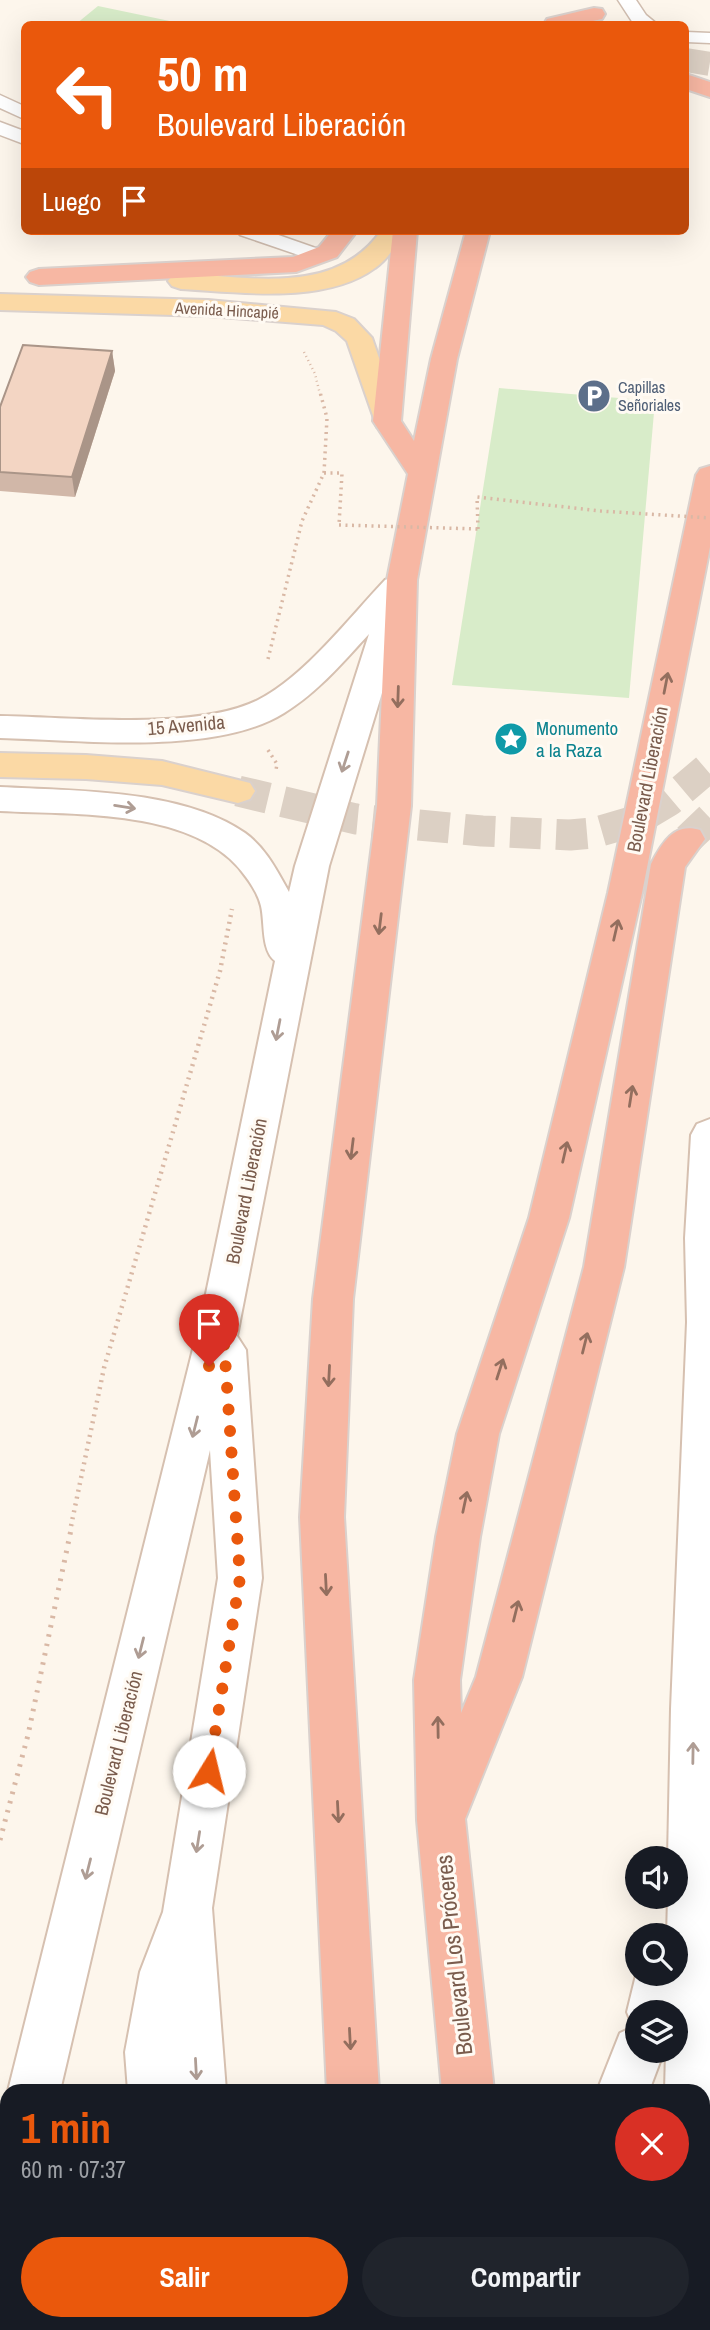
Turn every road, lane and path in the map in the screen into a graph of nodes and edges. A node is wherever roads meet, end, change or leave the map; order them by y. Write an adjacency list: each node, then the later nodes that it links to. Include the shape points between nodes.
1 (627, 0): 4 (lane)
2 (596, 13): 3 (highway)
3 (566, 21)
4 (643, 21)
5 (689, 37): 6 (lane)
6 (710, 38)
7 (689, 82): 8 (highway)
8 (710, 90)
9 (0, 102): 10 (lane)
10 (21, 112)
11 (0, 128): 12 (lane)
12 (21, 137)
13 (259, 235): 18 (lane)
14 (342, 235): 18 (highway)
15 (390, 235): 20 (main road, Avenida Hincapié, via 356,271 311,283)
16 (405, 235): 23 (highway)
17 (477, 235): 24 (highway, Boulevard Liberación, via 444,359)
18 (320, 256): 20 (highway, via 272,266)
19 (13, 277): 20 (main road, Avenida Hincapié)
20 (39, 277)
21 (0, 302): 22 (main road, Avenida Hincapié)
22 (292, 313): 23 (main road, Avenida Hincapié, via 327,318 354,332); 25 (path, via 327,418)
23 (387, 421): 24 (highway)
24 (421, 472): 28 (highway, Boulevard Liberación)
25 (324, 473): 27 (path, bridge, via 342,474 339,526 478,529 477,497 574,510); 29 (path, via 302,521)
26 (710, 475): 44 (highway, Boulevard Liberación, one-way to 26, via 437,1680 457,1537 478,1434 549,1219 625,893)
27 (710, 518)
28 (402, 580): 30 (main road, 15 Avenida, via 305,683 257,712 225,723 167,730); 38 (main road, Boulevard Liberación, one-way to 38, via 312,866); 53 (highway, Boulevard Liberación, one-way to 53, via 394,806 333,1299 322,1517)
29 (265, 668)
30 (0, 727)
31 (264, 746): 33 (path, via 277,764)
32 (0, 765): 34 (main road, via 162,773)
33 (275, 773)
34 (239, 791)
35 (0, 799): 37 (main road, one-way to 37, via 153,811 198,824)
36 (688, 839): 44 (highway, one-way to 36, via 499,1677 604,1267 668,864)
37 (243, 850): 38 (main road, via 278,903); 46 (path, via 220,971 104,1368 28,1735)
38 (289, 975): 41 (main road, Boulevard Liberación, one-way to 41)
39 (710, 1135): 40 (main road)
40 (707, 1238): 42 (main road)
41 (222, 1313): 47 (main road, one-way to 47, via 240,1578); 50 (main road, Boulevard Liberación, one-way to 50)
42 (708, 1322): 43 (main road)
43 (706, 1486): 45 (main road, one-way to 43)
44 (440, 1820): 54 (highway, Boulevard Los Próceres)
45 (692, 1821): 48 (main road); 56 (main road)
46 (0, 1840)
47 (187, 1908): 51 (main road, via 165,1972 151,2052); 52 (main road, one-way to 52)
48 (672, 1923)
49 (634, 2063): 55 (main road)
50 (36, 2084)
51 (153, 2084)
52 (200, 2084)
53 (353, 2084)
54 (467, 2084)
55 (626, 2084)
56 (691, 2084)

